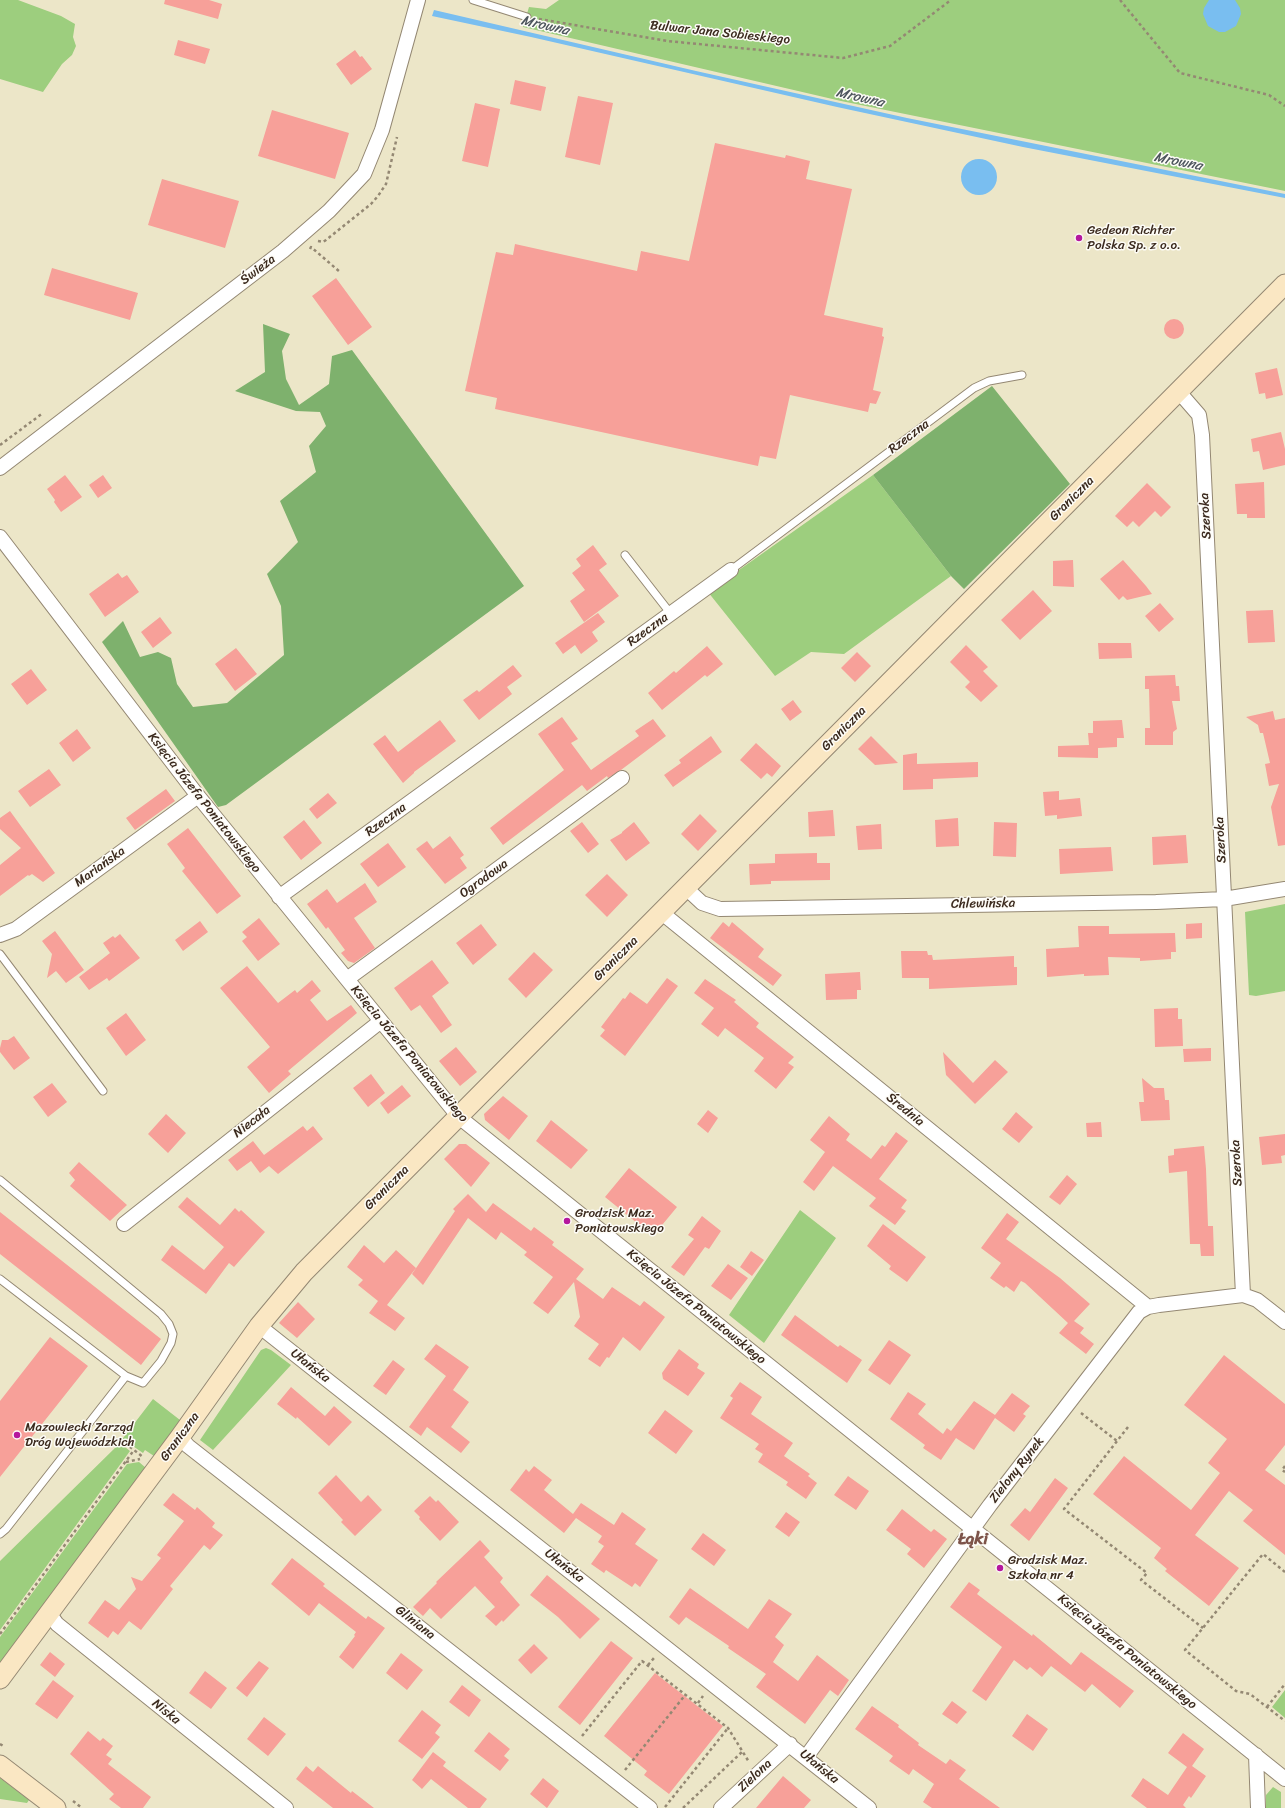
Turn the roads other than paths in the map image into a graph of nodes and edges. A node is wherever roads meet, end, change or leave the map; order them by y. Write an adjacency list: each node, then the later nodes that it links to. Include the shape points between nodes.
1 (418, 0): 7 (street, Świeża, via 382,130 364,174 329,211 283,251)
2 (473, 0): 3 (lane)
3 (527, 16)
4 (1285, 284): 6 (street, Graniczna)
5 (1022, 375): 10 (lane, Rzeczna, via 989,381 974,388)
6 (1179, 392): 14 (street, Graniczna); 17 (street, Szeroka, via 1200,420)
7 (0, 468)
8 (0, 537): 13 (street, Księcia Józefa Poniatowskiego)
9 (625, 555): 11 (lane)
10 (731, 570): 11 (street, Rzeczna)
11 (671, 614): 16 (street, Rzeczna)
12 (622, 778): 21 (street, Ogrodowa)
13 (198, 796): 16 (street, Księcia Józefa Poniatowskiego); 19 (street, Mariańska, via 16,929)
14 (687, 888): 17 (street, Chlewińska, via 702,903 720,909); 18 (street, Graniczna)
15 (1285, 889): 17 (street, Chlewińska)
16 (279, 897): 21 (street, Księcia Józefa Poniatowskiego)
17 (1224, 899): 28 (street, Szeroka)
18 (662, 912): 24 (street, Graniczna); 29 (street, Średnia)
19 (0, 935)
20 (0, 954): 23 (lane)
21 (347, 979): 22 (street, Księcia Józefa Poniatowskiego)
22 (381, 1021): 24 (street, Księcia Józefa Poniatowskiego); 26 (street, Niecała)
23 (103, 1090)
24 (459, 1117): 31 (street, Graniczna, via 304,1272); 34 (street, Księcia Józefa Poniatowskiego)
25 (0, 1180): 32 (lane, via 161,1314 169,1324 173,1334 171,1343 161,1361 143,1383)
26 (124, 1224)
27 (0, 1279): 32 (lane)
28 (1243, 1295): 29 (street); 30 (street, via 1257,1300)
29 (1148, 1307): 34 (street, Zielony Rynek, via 1134,1317)
30 (1285, 1322)
31 (260, 1326): 33 (street, Graniczna); 38 (street, Ułańska)
32 (126, 1376): 35 (lane)
33 (180, 1437): 36 (street, Graniczna); 45 (street, Gliniana, via 188,1446)
34 (973, 1528): 39 (street, Księcia Józefa Poniatowskiego); 40 (street, Zielony Rynek)
35 (0, 1534)
36 (49, 1613): 37 (street, Graniczna); 44 (street, Niska, via 57,1624)
37 (0, 1680)
38 (790, 1744): 40 (street, Ułańska); 46 (street, Zielona)
39 (1256, 1755): 42 (street, Księcia Józefa Poniatowskiego); 48 (street)
40 (806, 1757): 47 (street, Ułańska)
41 (0, 1765): 43 (street)
42 (1285, 1779)
43 (56, 1808)
44 (286, 1808)
45 (650, 1808)
46 (721, 1808)
47 (869, 1808)
48 (1258, 1808)

